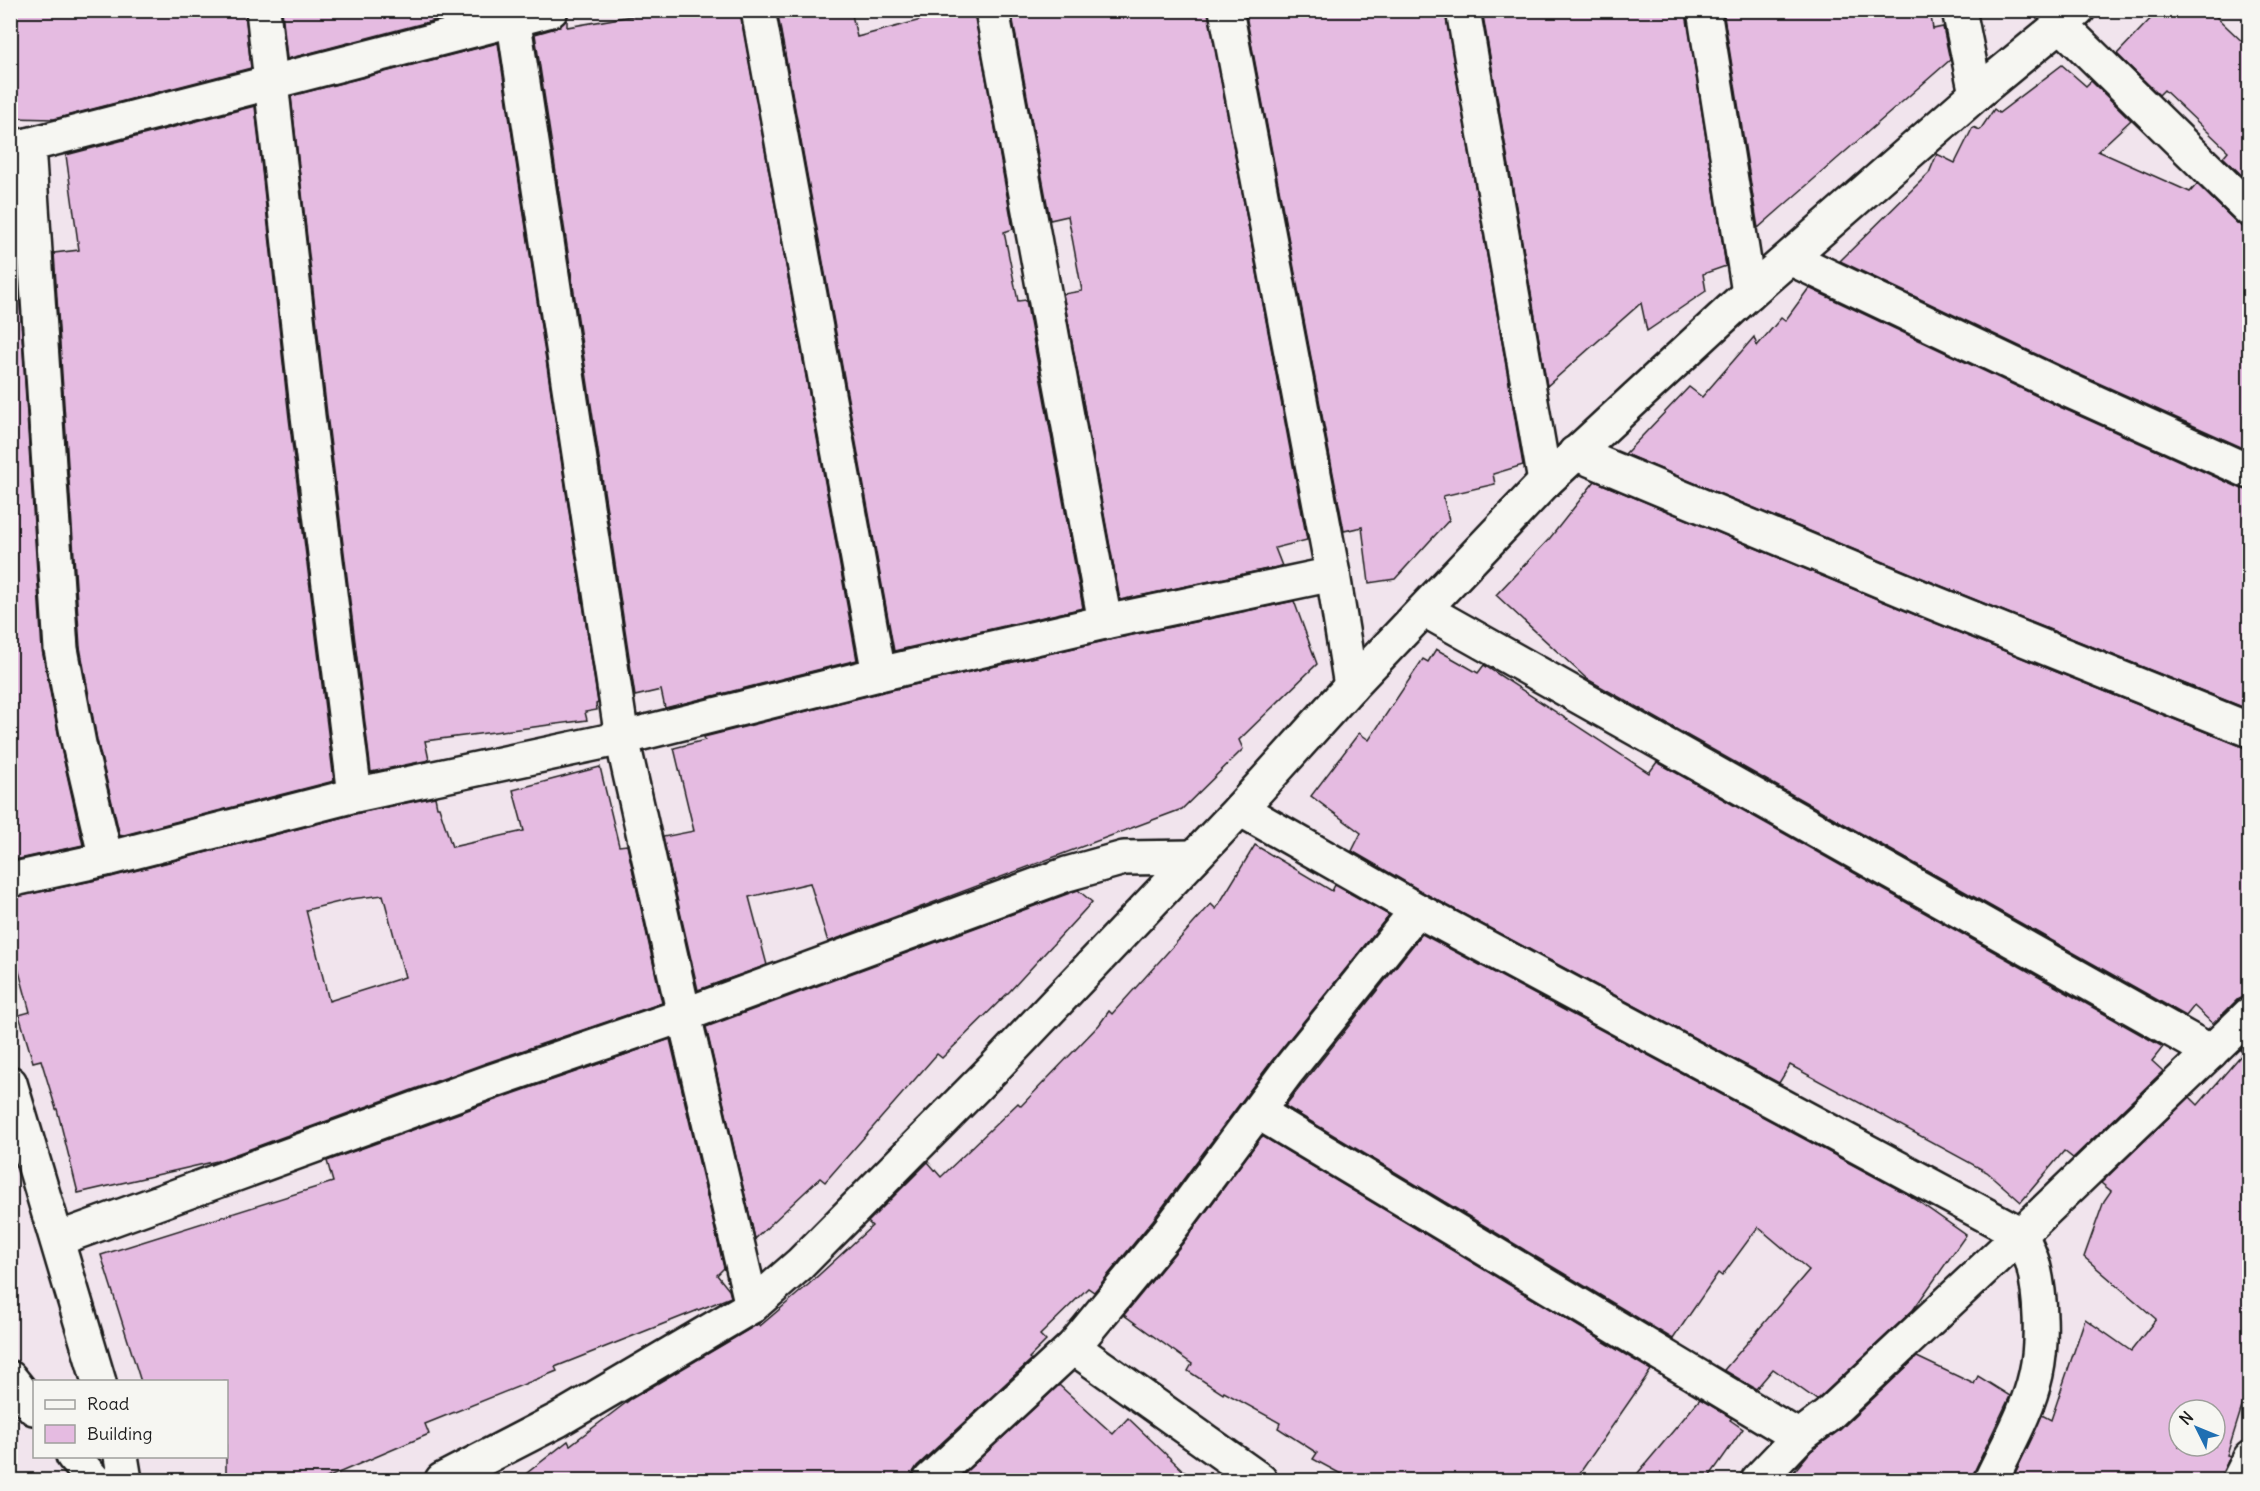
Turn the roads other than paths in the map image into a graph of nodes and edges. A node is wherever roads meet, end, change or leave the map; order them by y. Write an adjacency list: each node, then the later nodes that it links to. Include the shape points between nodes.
1 (263, 10): 11 (street)
2 (551, 10): 9 (street)
3 (758, 10): 23 (street)
4 (992, 10): 22 (street)
5 (1226, 10): 20 (street)
6 (1463, 10): 19 (street)
7 (1704, 10): 16 (street)
8 (1959, 10): 12 (street)
9 (513, 15): 11 (street); 26 (street)
10 (2069, 18): 12 (street); 14 (street)
11 (271, 82): 13 (street); 27 (street)
12 (1976, 93): 15 (street)
13 (19, 146): 30 (street, via 61,650)
14 (2250, 210)
15 (1790, 258): 16 (street); 18 (street)
16 (1749, 293): 17 (street)
17 (1575, 453): 19 (street); 25 (street)
18 (2250, 472)
19 (1545, 482): 21 (street)
20 (1333, 574): 22 (street); 24 (street)
21 (1425, 610): 24 (street); 35 (street)
22 (1105, 622): 23 (street)
23 (879, 674): 26 (street)
24 (1352, 686): 28 (street)
25 (2250, 729)
26 (622, 738): 27 (street); 33 (street)
27 (355, 795): 30 (street)
28 (1240, 809): 29 (street); 32 (street)
29 (1194, 857): 33 (street, via 1124,858 1067,874); 40 (street, via 980,1082 800,1264)
30 (106, 859): 31 (street)
31 (10, 880)
32 (1417, 910): 37 (street); 38 (street)
33 (684, 1014): 39 (street); 40 (street)
34 (2250, 1014): 35 (street)
35 (2211, 1052): 38 (street)
36 (10, 1083): 39 (street)
37 (1258, 1112): 41 (street, via 1168,1232); 45 (street)
38 (2021, 1234): 45 (street, via 1827,1416); 55 (street, via 2039,1298 2036,1374 2023,1414)
39 (58, 1239): 43 (street)
40 (752, 1305): 51 (street, via 558,1420)
41 (1073, 1347): 52 (street); 53 (street)
42 (10, 1378): 44 (street)
43 (98, 1380)
44 (33, 1407)
45 (1799, 1437): 54 (street)
46 (75, 1458): 49 (street)
47 (121, 1458): 50 (street)
48 (2250, 1458): 56 (street)
49 (94, 1480)
50 (125, 1480)
51 (442, 1480)
52 (930, 1480)
53 (1260, 1480)
54 (1758, 1480)
55 (1991, 1480)
56 (2239, 1480)

